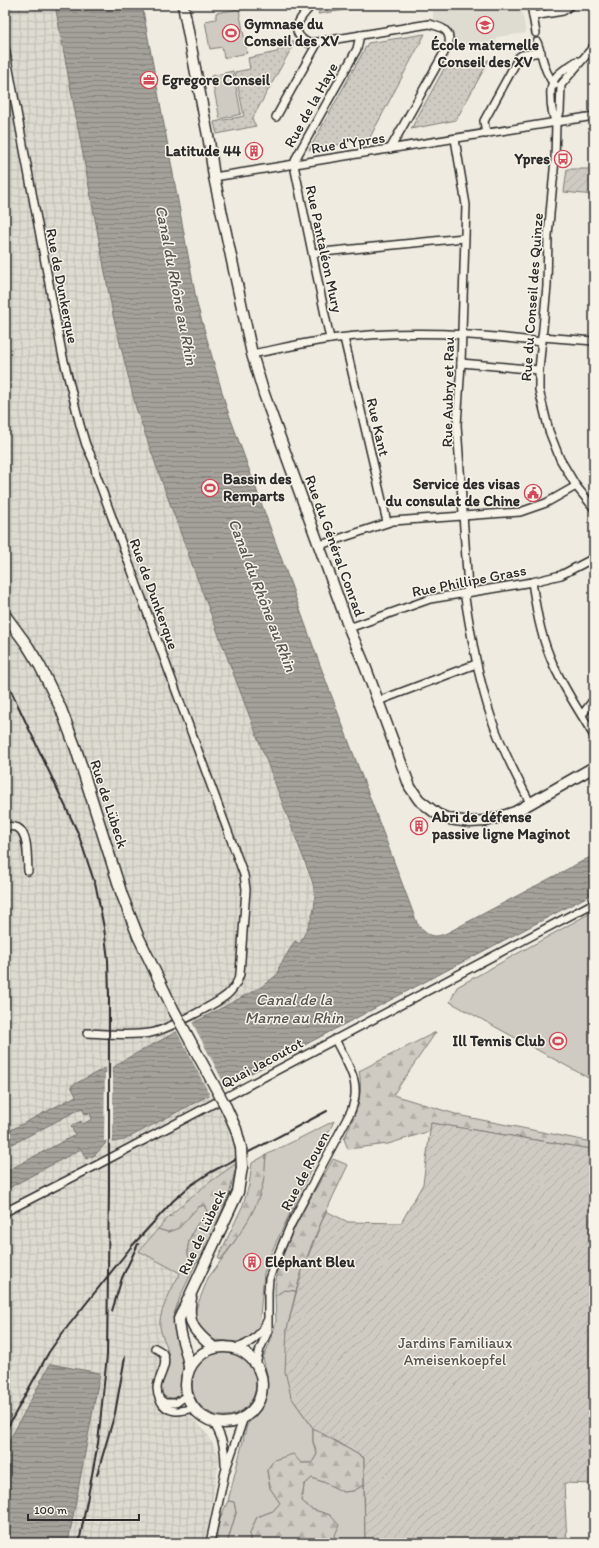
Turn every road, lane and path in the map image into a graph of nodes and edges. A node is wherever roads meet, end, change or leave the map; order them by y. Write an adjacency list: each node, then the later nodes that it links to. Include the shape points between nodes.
1 (184, 5): 23 (main road, Rue du Général Conrad)
2 (312, 5): 8 (street, via 299,20 296,30 300,39 308,43)
3 (531, 5): 5 (street)
4 (571, 5): 5 (street, via 563,11)
5 (533, 16): 6 (street)
6 (536, 32)
7 (360, 35): 8 (street); 21 (street, via 430,24 438,26 450,37 449,44); 22 (street, Rue de la Haye, via 357,49)
8 (318, 42): 17 (street)
9 (538, 42): 12 (street)
10 (594, 46): 13 (street)
11 (5, 48): 54 (street, Rue de Dunkerque, via 52,306 80,425 246,882 240,974 230,992 160,1031 148,1034)
12 (541, 52): 14 (street, via 545,70); 19 (street, via 519,57 484,121)
13 (585, 55): 14 (street, via 559,73); 15 (street, via 564,79)
14 (552, 82): 15 (street); 18 (street, via 552,111)
15 (560, 93): 18 (street, via 560,112)
16 (594, 116): 18 (street, Rue d'Ypres)
17 (276, 117)
18 (556, 122): 19 (street, Rue d'Ypres); 29 (street, Rue du Conseil des Quinze)
19 (486, 134): 20 (street, Rue d'Ypres)
20 (455, 139): 21 (street, Rue d'Ypres); 24 (street, Rue Aubry et Rau, via 466,205)
21 (390, 150): 22 (street, Rue d'Ypres)
22 (294, 165): 23 (street, Rue d'Ypres); 25 (street, Rue Pantaléon Mury)
23 (214, 177): 31 (main road, Rue du Général Conrad)
24 (464, 238): 25 (street); 26 (street, Rue Aubry et Rau)
25 (313, 253): 28 (street, Rue Pantaléon Mury)
26 (462, 335): 27 (street, via 396,334); 29 (street); 32 (street, Rue Aubry et Rau)
27 (344, 338): 28 (street); 37 (street, Rue Kant)
28 (330, 339): 31 (street)
29 (542, 340): 30 (street); 33 (street, Rue du Conseil des Quinze)
30 (594, 341)
31 (252, 354): 38 (main road, Rue du Général Conrad, via 264,394)
32 (461, 363): 33 (street); 36 (street, Rue Aubry et Rau, via 457,425)
33 (539, 370): 34 (street, Rue du Conseil des Quinze, via 539,390 549,432 560,459)
34 (576, 486): 35 (street, Rue du Conseil des Quinze); 36 (street, via 546,504 520,512)
35 (594, 508)
36 (464, 516): 37 (street); 41 (street, Rue Aubry et Rau)
37 (386, 522): 38 (street)
38 (320, 545): 43 (main road, Rue du Général Conrad)
39 (594, 558): 40 (street, Rue Phillipe Grass, via 561,575)
40 (532, 582): 41 (street, Rue Phillipe Grass); 47 (street, via 538,621 550,658)
41 (467, 593): 43 (street, Rue Phillipe Grass, via 420,602); 44 (street, Rue Aubry et Rau, via 465,598)
42 (5, 615): 57 (main road, Rue de Lübeck, bridge, via 28,645 61,709 138,936 236,1129 242,1166 238,1192)
43 (349, 628): 46 (main road, Rue du Général Conrad)
44 (476, 664): 46 (street); 50 (street, Rue Aubry et Rau, via 493,724)
45 (594, 699): 47 (street)
46 (378, 701): 50 (main road, Rue du Général Conrad, via 410,787 430,810 449,819 476,822 508,815)
47 (582, 715): 48 (street)
48 (594, 736)
49 (594, 766): 50 (main road, Rue du Général Conrad)
50 (530, 803)
51 (5, 826): 52 (street, via 16,827 22,831)
52 (28, 871)
53 (594, 903): 55 (street, Quai Jacoutot)
54 (87, 1033)
55 (335, 1039): 56 (street, Quai Jacoutot); 58 (street, Rue de Rouen, via 355,1082 356,1098 277,1256 269,1279)
56 (5, 1212)
57 (193, 1288): 60 (main road, via 190,1304 191,1323 198,1335); 63 (main road, Rue de Lübeck, via 179,1319)
58 (268, 1318): 61 (street, via 256,1337); 62 (street, Rue de Rouen, via 268,1331)
59 (155, 1348): 65 (street, via 162,1352 165,1359 157,1390)
60 (214, 1348): 61 (main road); 63 (main road, via 198,1356)
61 (236, 1348): 62 (main road)
62 (256, 1364): 67 (main road, via 261,1377 261,1392 254,1408)
63 (189, 1368): 64 (main road)
64 (186, 1394): 65 (street, via 176,1403 165,1403); 66 (main road)
65 (159, 1398): 66 (street, via 168,1409 179,1411)
66 (193, 1408): 68 (main road, via 199,1415)
67 (244, 1417): 68 (main road, via 230,1423); 69 (street)
68 (213, 1422): 69 (street, via 224,1445)
69 (225, 1472): 70 (street)
70 (210, 1543)

